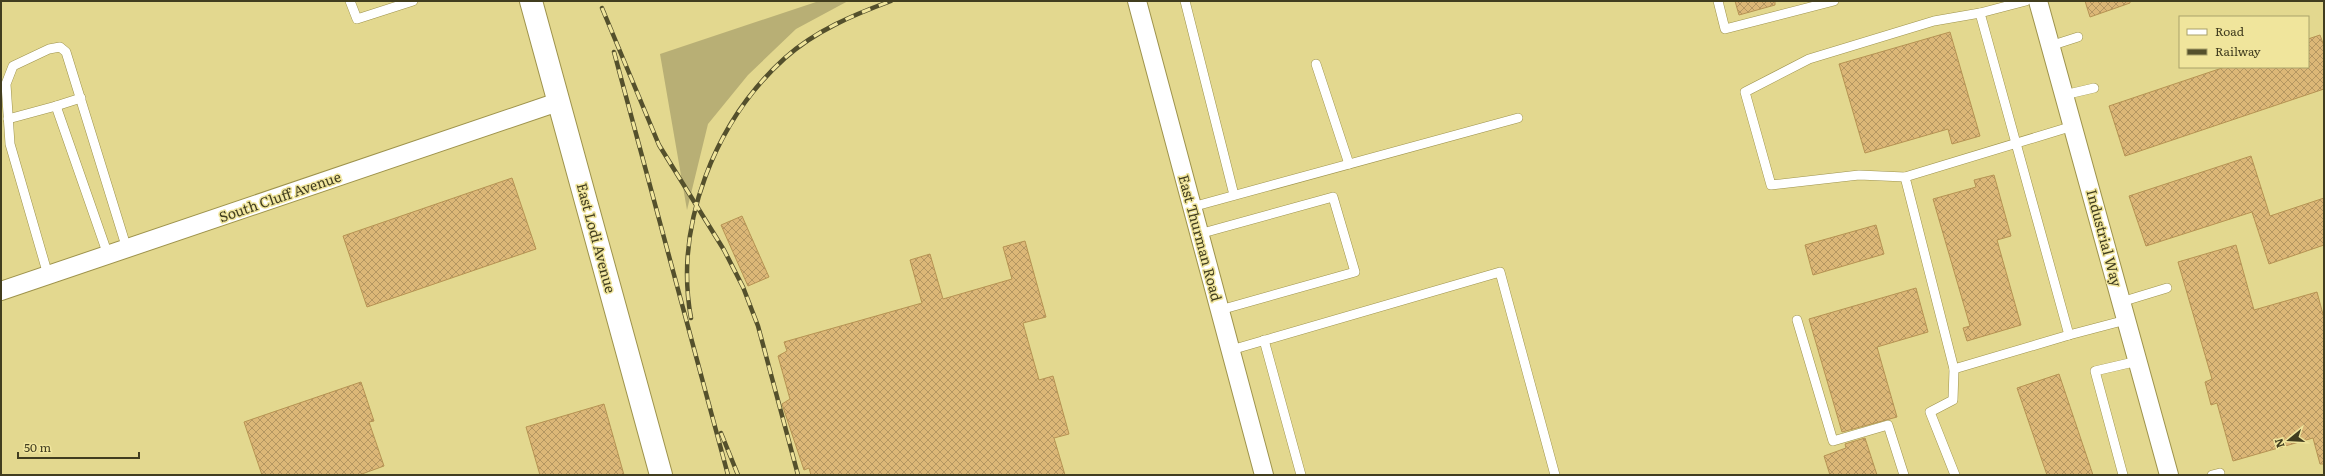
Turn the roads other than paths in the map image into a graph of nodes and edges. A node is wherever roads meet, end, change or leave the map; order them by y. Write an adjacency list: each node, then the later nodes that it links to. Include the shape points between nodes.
1 (350, 1): 2 (lane, via 357,19)
2 (413, 1)
3 (531, 1): 19 (street, East Lodi Avenue)
4 (1137, 1): 28 (street, East Thurman Road)
5 (1185, 1): 27 (lane)
6 (1718, 1): 11 (lane, via 1725,29)
7 (1793, 1): 11 (lane)
8 (1834, 1): 11 (lane)
9 (2026, 1): 12 (lane)
10 (2038, 1): 14 (street, Industrial Way)
11 (1795, 11)
12 (1980, 13): 24 (lane); 26 (lane, via 1934,21 1809,60 1746,92 1771,185 1858,175)
13 (2078, 37): 14 (lane)
14 (2050, 46): 17 (street, Industrial Way)
15 (1316, 64): 25 (lane)
16 (2094, 88): 17 (lane)
17 (2064, 95): 23 (street, Industrial Way)
18 (81, 98): 20 (lane); 22 (lane, via 66,52 60,47 49,49 13,66 6,84); 30 (lane)
19 (558, 102): 30 (street, South Cluff Avenue); 44 (street, East Lodi Avenue)
20 (56, 106): 22 (lane); 31 (lane)
21 (1518, 118): 25 (lane)
22 (8, 119): 32 (lane, via 10,144)
23 (2073, 126): 24 (lane); 35 (street, Industrial Way)
24 (2016, 143): 26 (lane); 39 (lane)
25 (1349, 164): 27 (lane)
26 (1905, 177): 43 (lane)
27 (1234, 195): 28 (lane)
28 (1192, 207): 29 (street, East Thurman Road)
29 (1199, 234): 36 (street, East Thurman Road); 36 (lane, via 1333,197 1356,272)
30 (127, 249): 31 (street, South Cluff Avenue)
31 (108, 255): 32 (street, South Cluff Avenue)
32 (48, 275): 34 (street, South Cluff Avenue)
33 (2167, 288): 35 (lane)
34 (1, 291)
35 (2121, 302): 38 (street, Industrial Way)
36 (1220, 310): 41 (street, East Thurman Road)
37 (1798, 320): 48 (lane, via 1833,441 1888,425)
38 (2126, 320): 39 (lane); 42 (street, Industrial Way)
39 (2069, 335): 43 (lane)
40 (1264, 340): 41 (lane); 46 (lane); 47 (lane, via 1500,272)
41 (1230, 350): 45 (street, East Thurman Road)
42 (2138, 361): 50 (lane, via 2095,371); 51 (street, Industrial Way)
43 (1954, 369): 49 (lane, via 1953,400 1930,412)
44 (660, 475)
45 (1264, 475)
46 (1301, 475)
47 (1555, 475)
48 (1904, 475)
49 (1955, 475)
50 (2123, 475)
51 (2169, 475)

